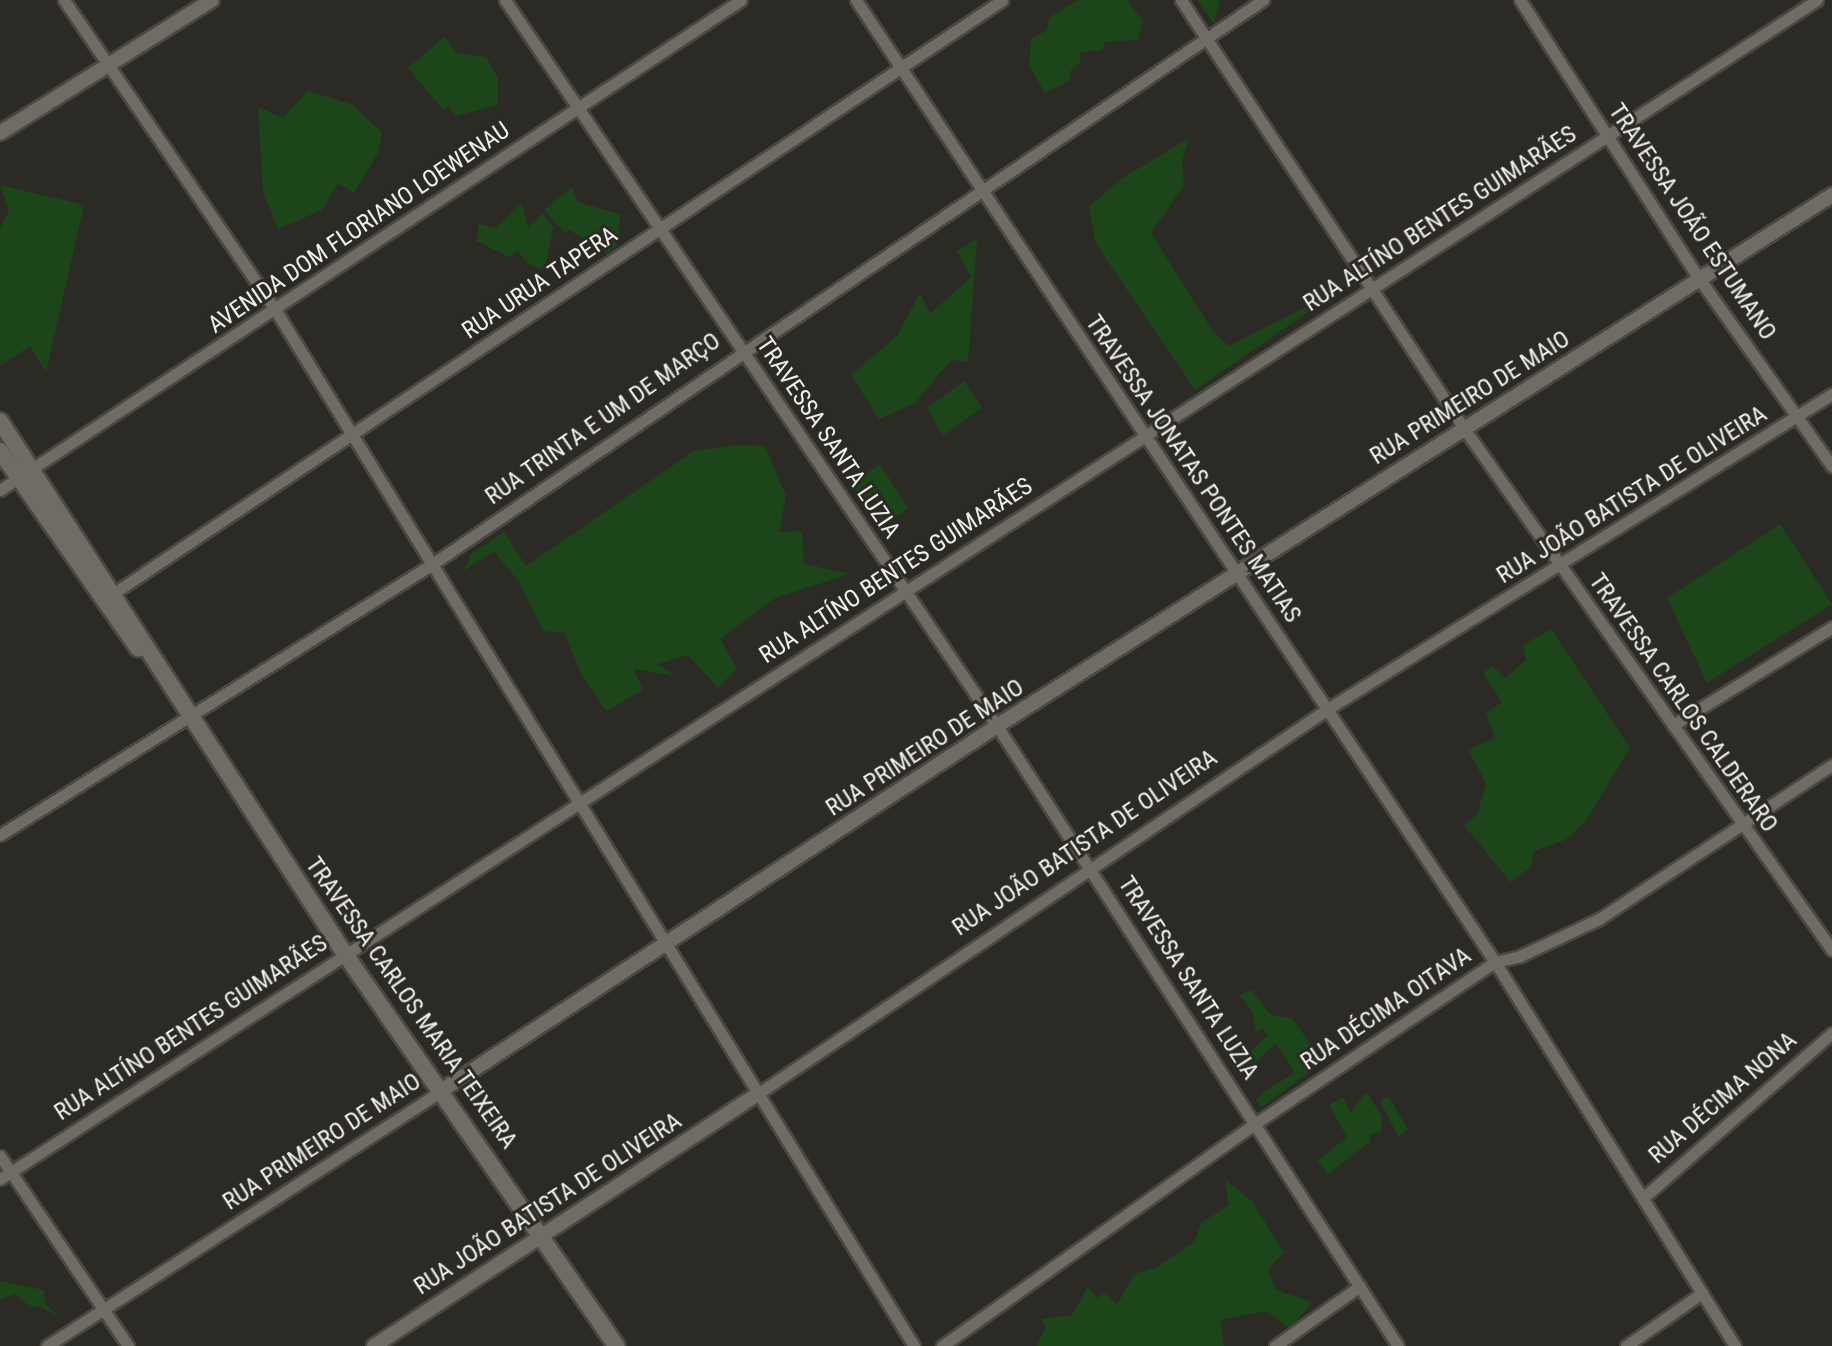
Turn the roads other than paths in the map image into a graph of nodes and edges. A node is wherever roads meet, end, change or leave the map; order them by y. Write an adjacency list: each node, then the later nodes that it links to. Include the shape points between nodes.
1 (64, 0): 12 (street)
2 (212, 0): 12 (street)
3 (505, 0): 14 (street, TRAVESSA SANTA LUZIA)
4 (741, 0): 14 (street, AVENIDA DOM FLORIANO LOEWENAU)
5 (856, 0): 13 (street, TRAVESSA JONATAS PONTES MATIAS)
6 (1002, 0): 13 (street, RUA URUA TAPERA)
7 (1181, 0): 11 (street, TRAVESSA CARLOS CALDERARO)
8 (1263, 0): 11 (street, RUA TRINTA E UM DE MARÇO)
9 (1520, 0): 16 (street, TRAVESSA JOÃO ESTUMANO)
10 (1817, 0): 16 (street, RUA ALTÍNO BENTES GUIMARÃES)
11 (1207, 38): 17 (street, RUA TRINTA E UM DE MARÇO); 21 (street, TRAVESSA CARLOS CALDERARO)
12 (111, 63): 15 (street); 22 (street)
13 (904, 67): 17 (street, TRAVESSA JONATAS PONTES MATIAS); 19 (street, RUA URUA TAPERA)
14 (578, 109): 19 (street, TRAVESSA SANTA LUZIA); 22 (street, AVENIDA DOM FLORIANO LOEWENAU)
15 (0, 133)
16 (1607, 136): 20 (street, TRAVESSA JOÃO ESTUMANO); 21 (street, RUA ALTÍNO BENTES GUIMARÃES)
17 (980, 190): 23 (street, RUA TRINTA E UM DE MARÇO); 29 (street, TRAVESSA JONATAS PONTES MATIAS)
18 (1832, 195): 20 (street, RUA PRIMEIRO DE MAIO)
19 (661, 228): 23 (street, TRAVESSA SANTA LUZIA); 28 (street, RUA URUA TAPERA)
20 (1698, 277): 25 (street, TRAVESSA JOÃO ESTUMANO); 27 (street, RUA PRIMEIRO DE MAIO)
21 (1372, 291): 27 (street, TRAVESSA CARLOS CALDERARO); 29 (street, RUA ALTÍNO BENTES GUIMARÃES)
22 (276, 311): 28 (street); 32 (street, AVENIDA DOM FLORIANO LOEWENAU)
23 (741, 350): 34 (street, RUA TRINTA E UM DE MARÇO); 37 (street, TRAVESSA SANTA LUZIA)
24 (1832, 394): 25 (street, RUA JOÃO BATISTA DE OLIVEIRA)
25 (1798, 416): 31 (street, TRAVESSA JOÃO ESTUMANO); 35 (street, RUA JOÃO BATISTA DE OLIVEIRA)
26 (0, 421): 32 (main road, TRAVESSA CARLOS MARIA TEIXEIRA)
27 (1463, 427): 35 (street, TRAVESSA CARLOS CALDERARO); 36 (street, RUA PRIMEIRO DE MAIO)
28 (352, 435): 34 (street); 38 (street, RUA URUA TAPERA)
29 (1144, 436): 36 (street, TRAVESSA JONATAS PONTES MATIAS); 37 (street, RUA ALTÍNO BENTES GUIMARÃES)
30 (0, 451): 32 (main road, TRAVESSA CARLOS MARIA TEIXEIRA)
31 (1832, 466)
32 (25, 474): 33 (street, AVENIDA DOM FLORIANO LOEWENAU); 38 (main road, TRAVESSA CARLOS MARIA TEIXEIRA)
33 (0, 490)
34 (431, 565): 41 (street, RUA TRINTA E UM DE MARÇO); 45 (street)
35 (1562, 566): 40 (street, RUA JOÃO BATISTA DE OLIVEIRA); 42 (street, TRAVESSA CARLOS CALDERARO)
36 (1238, 573): 40 (street, TRAVESSA JONATAS PONTES MATIAS); 43 (street, RUA PRIMEIRO DE MAIO)
37 (905, 591): 43 (street, TRAVESSA SANTA LUZIA); 45 (street, RUA ALTÍNO BENTES GUIMARÃES)
38 (108, 597): 41 (main road, TRAVESSA CARLOS MARIA TEIXEIRA)
39 (1832, 627): 42 (street)
40 (1326, 710): 48 (street, RUA JOÃO BATISTA DE OLIVEIRA); 52 (street, TRAVESSA JONATAS PONTES MATIAS)
41 (189, 719): 47 (street, RUA TRINTA E UM DE MARÇO); 51 (main road, TRAVESSA CARLOS MARIA TEIXEIRA)
42 (1673, 725): 46 (street, TRAVESSA CARLOS CALDERARO)
43 (997, 726): 48 (street, TRAVESSA SANTA LUZIA); 49 (street, RUA PRIMEIRO DE MAIO)
44 (1832, 765): 46 (street, RUA DÉCIMA OITAVA)
45 (579, 804): 49 (street); 51 (street, RUA ALTÍNO BENTES GUIMARÃES)
46 (1740, 825): 50 (street, TRAVESSA CARLOS CALDERARO); 52 (street, RUA DÉCIMA OITAVA, via 1599,919 1520,956)
47 (0, 835)
48 (1089, 865): 55 (street, RUA JOÃO BATISTA DE OLIVEIRA); 56 (street, TRAVESSA SANTA LUZIA)
49 (667, 943): 54 (street, RUA PRIMEIRO DE MAIO); 55 (street)
50 (1832, 950)
51 (345, 954): 54 (main road, TRAVESSA CARLOS MARIA TEIXEIRA); 58 (street, RUA ALTÍNO BENTES GUIMARÃES)
52 (1495, 962): 56 (street, RUA DÉCIMA OITAVA); 60 (street)
53 (1832, 1033): 60 (street, RUA DÉCIMA NONA)
54 (441, 1091): 61 (main road, TRAVESSA CARLOS MARIA TEIXEIRA); 64 (street, RUA PRIMEIRO DE MAIO)
55 (759, 1093): 61 (street, RUA JOÃO BATISTA DE OLIVEIRA); 69 (street)
56 (1256, 1123): 62 (street, TRAVESSA SANTA LUZIA); 70 (street, RUA DÉCIMA OITAVA)
57 (0, 1156): 58 (street)
58 (11, 1172): 59 (street, RUA ALTÍNO BENTES GUIMARÃES); 64 (street)
59 (0, 1179)
60 (1644, 1197): 63 (street)
61 (541, 1232): 67 (street, RUA JOÃO BATISTA DE OLIVEIRA); 68 (main road, TRAVESSA CARLOS MARIA TEIXEIRA)
62 (1360, 1286): 71 (street); 72 (street, TRAVESSA SANTA LUZIA)
63 (1702, 1293): 73 (street); 74 (street)
64 (103, 1310): 65 (street, RUA PRIMEIRO DE MAIO); 66 (street)
65 (47, 1346)
66 (128, 1346)
67 (374, 1346)
68 (616, 1346)
69 (914, 1346)
70 (942, 1346)
71 (1275, 1346)
72 (1398, 1346)
73 (1626, 1346)
74 (1735, 1346)

